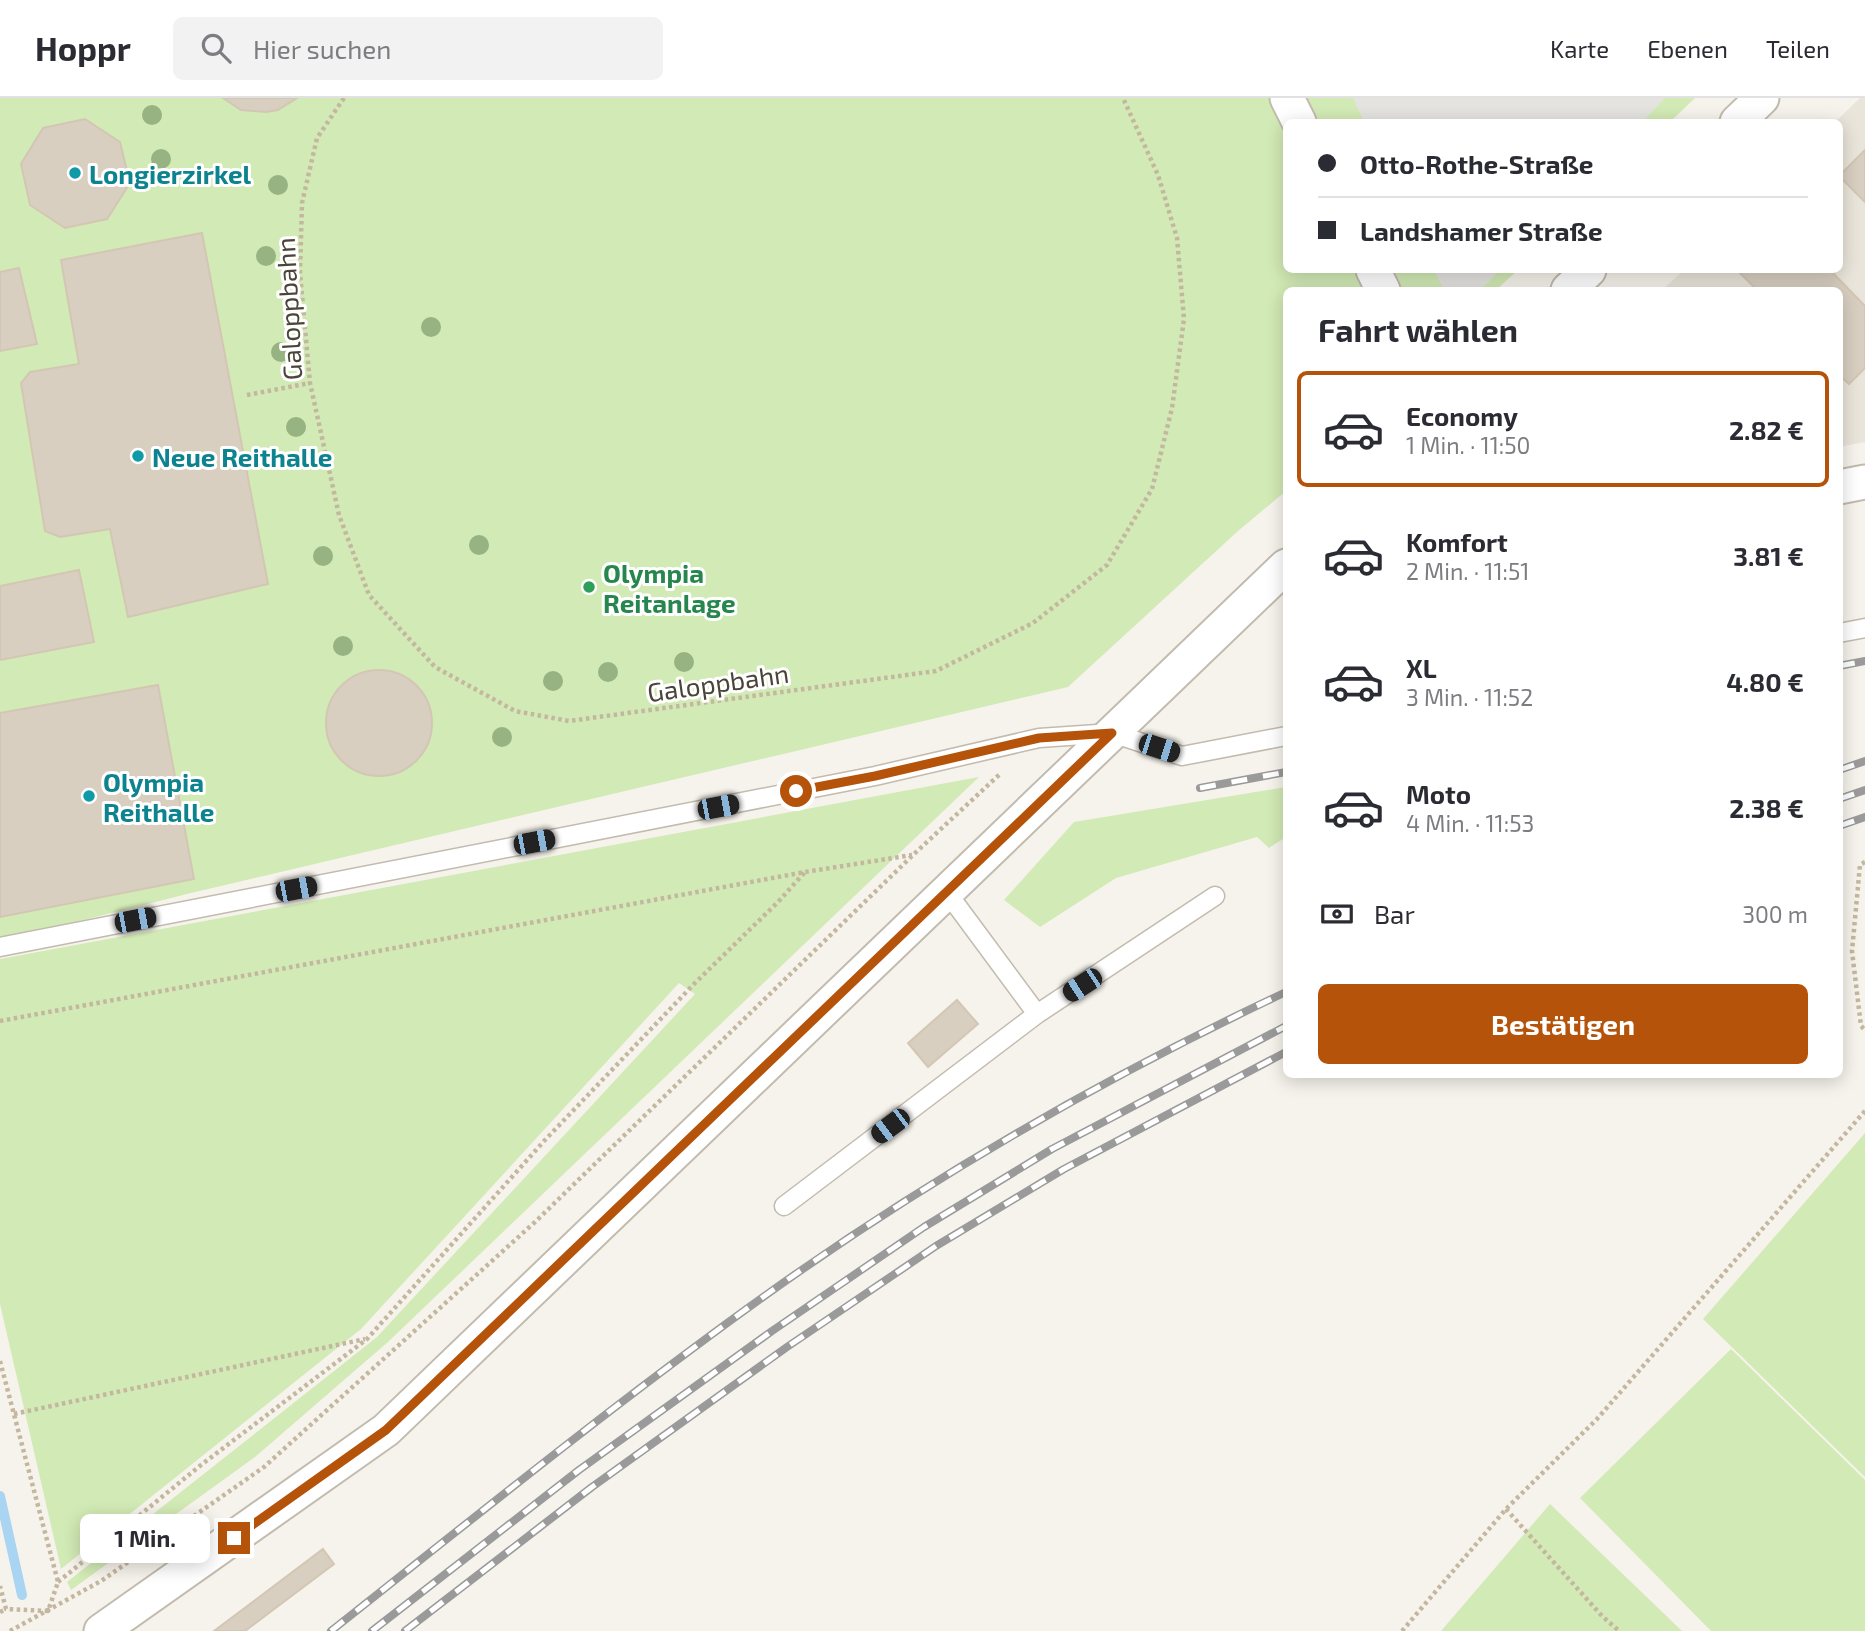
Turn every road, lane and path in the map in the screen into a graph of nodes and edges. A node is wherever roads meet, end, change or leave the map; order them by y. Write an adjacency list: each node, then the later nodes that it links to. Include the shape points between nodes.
1 (344, 98): 9 (path, Galoppbahn, via 317,138 302,203 300,273)
2 (1123, 98): 9 (path, Galoppbahn, via 1158,174 1177,238 1184,319 1172,408 1152,489 1107,565 1033,623 936,671 569,721 515,711 435,667 369,595 339,515)
3 (1287, 98): 5 (street)
4 (1762, 98): 6 (street)
5 (1298, 119)
6 (1740, 119)
7 (1586, 273): 8 (street)
8 (1571, 287)
9 (310, 383): 10 (path)
10 (247, 395)
11 (1865, 482): 12 (street)
12 (1843, 486)
13 (1283, 569): 16 (street)
14 (1865, 628): 15 (lane)
15 (1843, 632)
16 (1112, 733): 17 (lane, via 1182,755); 18 (lane); 22 (street)
17 (1283, 737)
18 (1039, 738): 19 (path); 24 (lane, via 875,776)
19 (914, 855): 21 (path); 37 (path, via 535,1222 264,1467 101,1581)
20 (1865, 862): 27 (path, via 1860,864 1852,951)
21 (805, 872): 26 (path); 30 (path, via 545,1140)
22 (946, 891): 25 (lane); 40 (street, via 386,1430)
23 (1215, 896): 25 (lane)
24 (0, 947)
25 (1037, 1014): 29 (lane)
26 (0, 1021)
27 (1865, 1030)
28 (1865, 1111): 33 (path, via 1597,1419)
29 (784, 1206)
30 (367, 1339): 32 (path); 34 (path, via 201,1465)
31 (0, 1361): 32 (path)
32 (14, 1414): 34 (path)
33 (1506, 1509): 41 (path); 42 (path)
34 (58, 1582): 37 (path)
35 (0, 1586): 36 (path)
36 (6, 1609): 37 (path); 38 (path)
37 (48, 1611): 39 (path)
38 (0, 1612)
39 (10, 1631)
40 (101, 1631)
41 (1402, 1631)
42 (1619, 1631)

